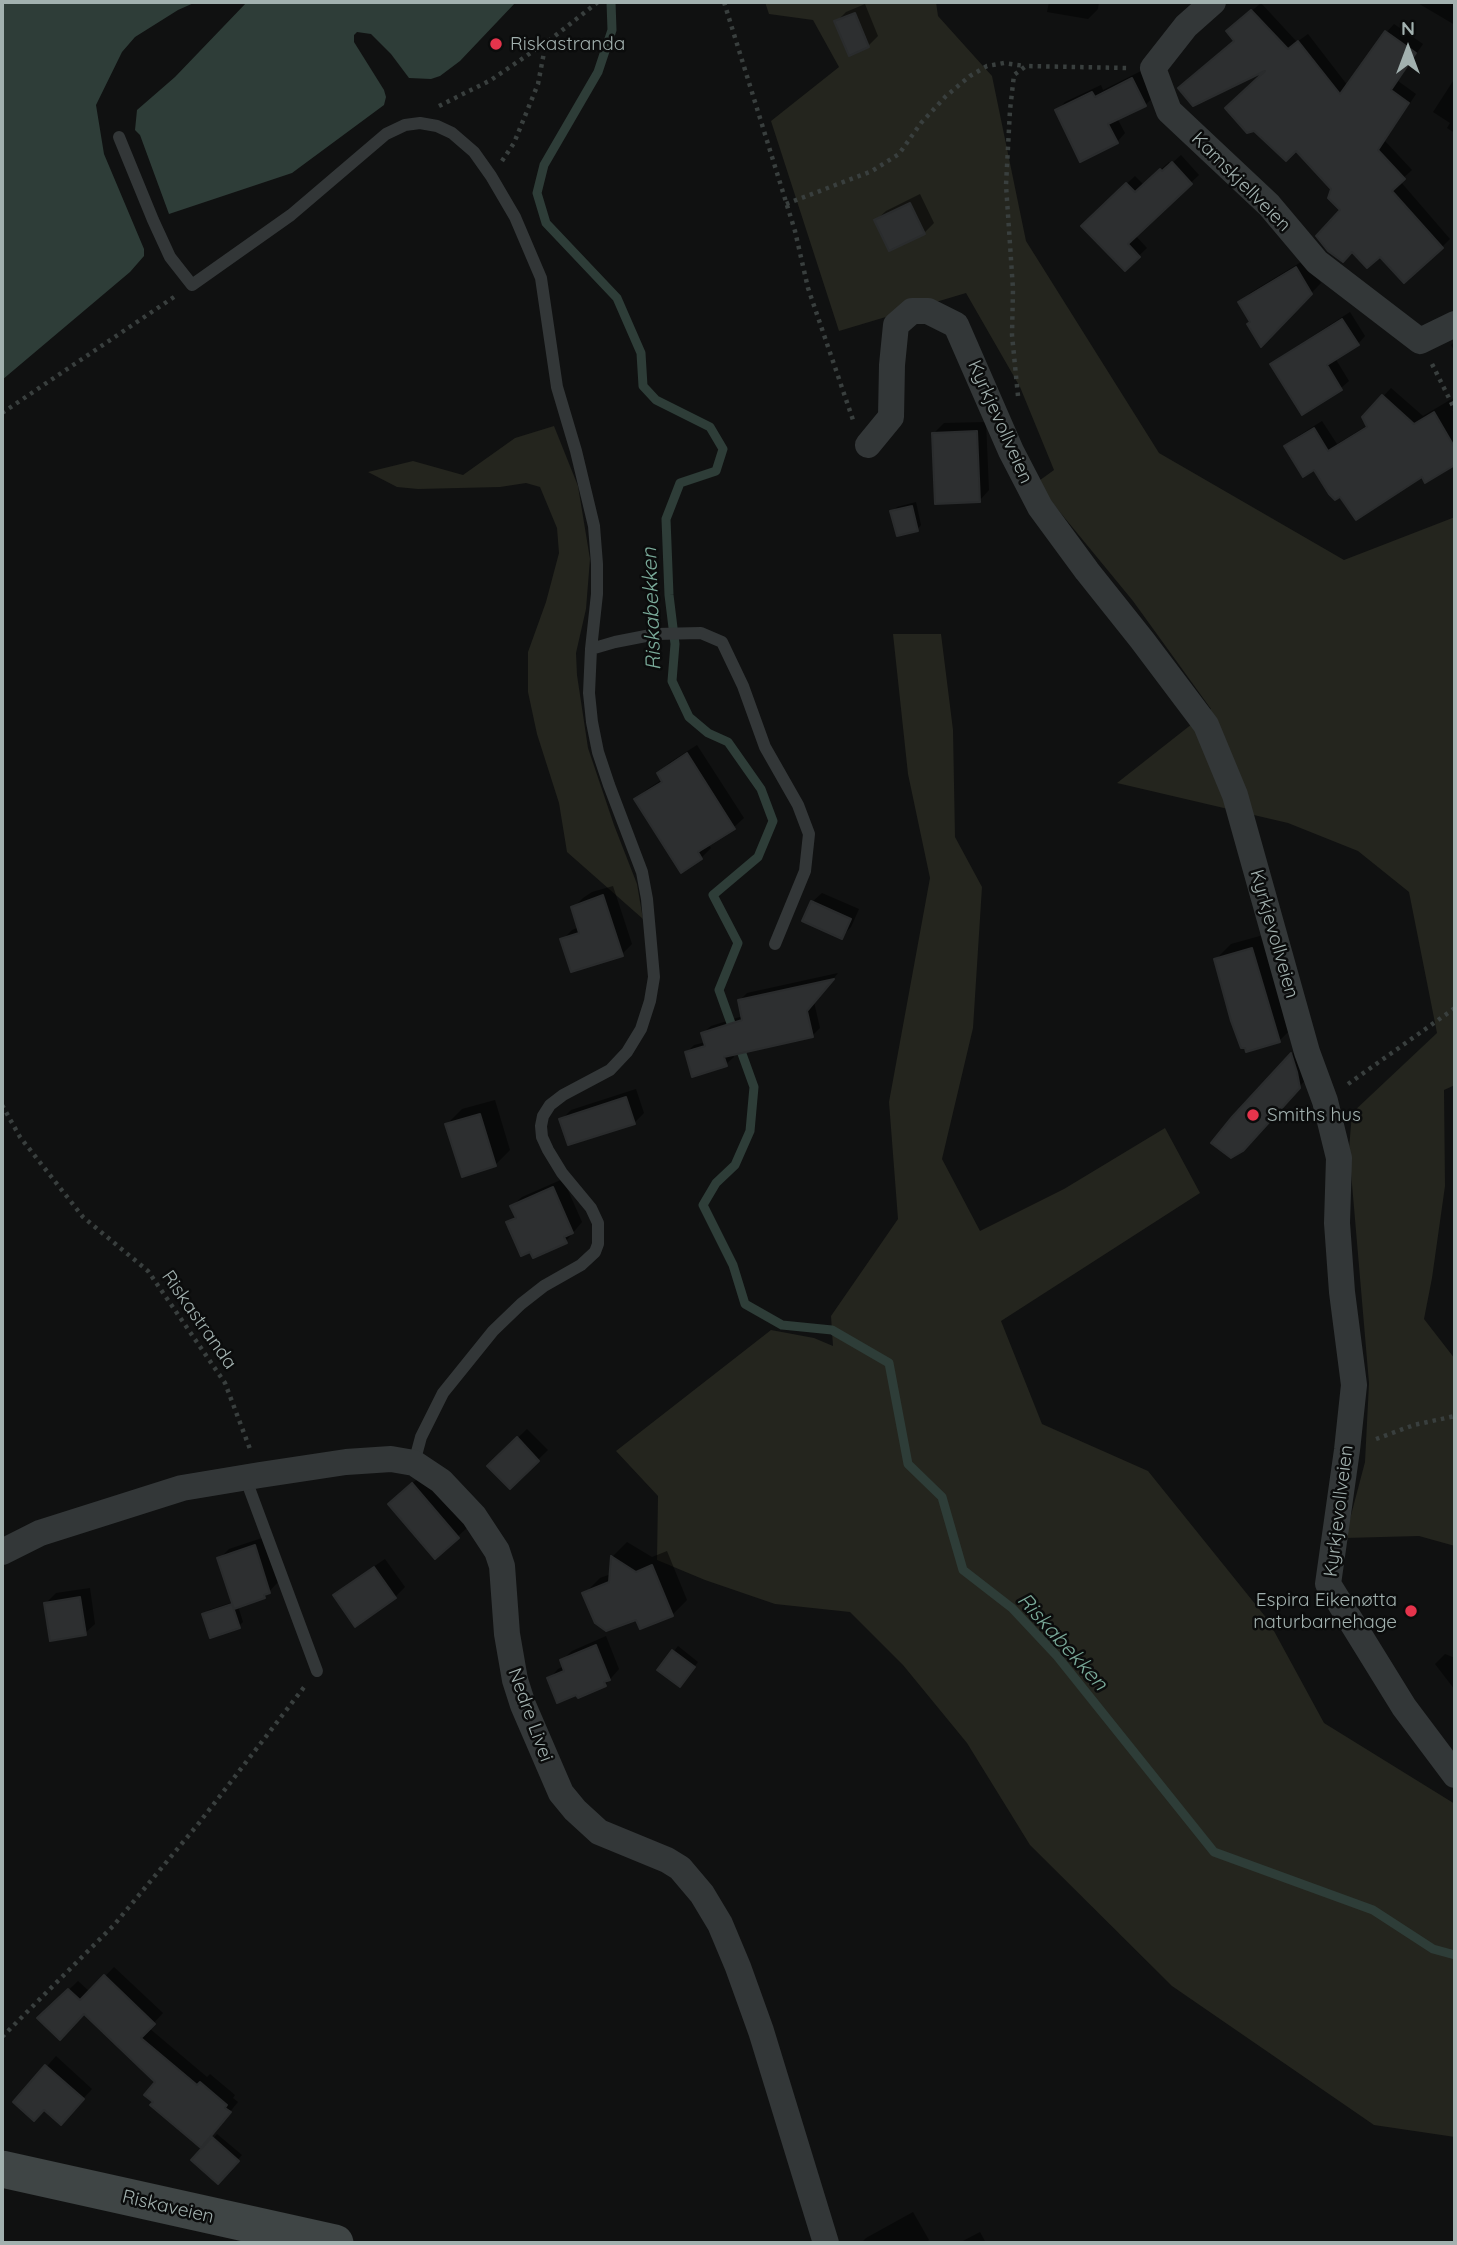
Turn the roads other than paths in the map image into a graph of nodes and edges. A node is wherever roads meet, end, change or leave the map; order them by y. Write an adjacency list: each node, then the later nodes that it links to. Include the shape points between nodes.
1 (1213, 2): 3 (street, Kamskjellveien, via 1186,26 1153,68 1168,111 1269,205 1317,261 1420,341)
2 (119, 137): 5 (lane, via 170,257 192,285 290,215 386,134 405,125 437,126 474,152 515,217 541,278 556,387 594,526 597,594)
3 (1455, 324)
4 (868, 445): 11 (street, Kyrkjevollveien, via 891,417 896,325 912,311 928,311 956,325 1040,507 1206,724 1235,795 1339,1158 1337,1223 1354,1385 1328,1584 1404,1707)
5 (591, 649): 6 (lane, via 656,634 701,633 722,642 765,747 809,834 806,871); 7 (lane, via 592,722 609,785 642,872 654,977 641,1029 627,1052 610,1070 563,1095 543,1116 542,1137 562,1173 591,1208 598,1223 598,1244 581,1265 544,1286 493,1331 443,1393)
6 (775, 944)
7 (414, 1463): 8 (street, Nedre Livei, via 373,1459); 14 (street, Nedre Livei, via 441,1481 466,1507 497,1551 515,1680 561,1793 599,1832 680,1868 720,1924 761,2031)
8 (253, 1476): 9 (street, Nedre Livei, via 182,1488 40,1533); 10 (lane)
9 (2, 1552)
10 (317, 1671)
11 (1455, 1775)
12 (2, 2169): 13 (main road, Riskaveien)
13 (335, 2243)
14 (826, 2243)

